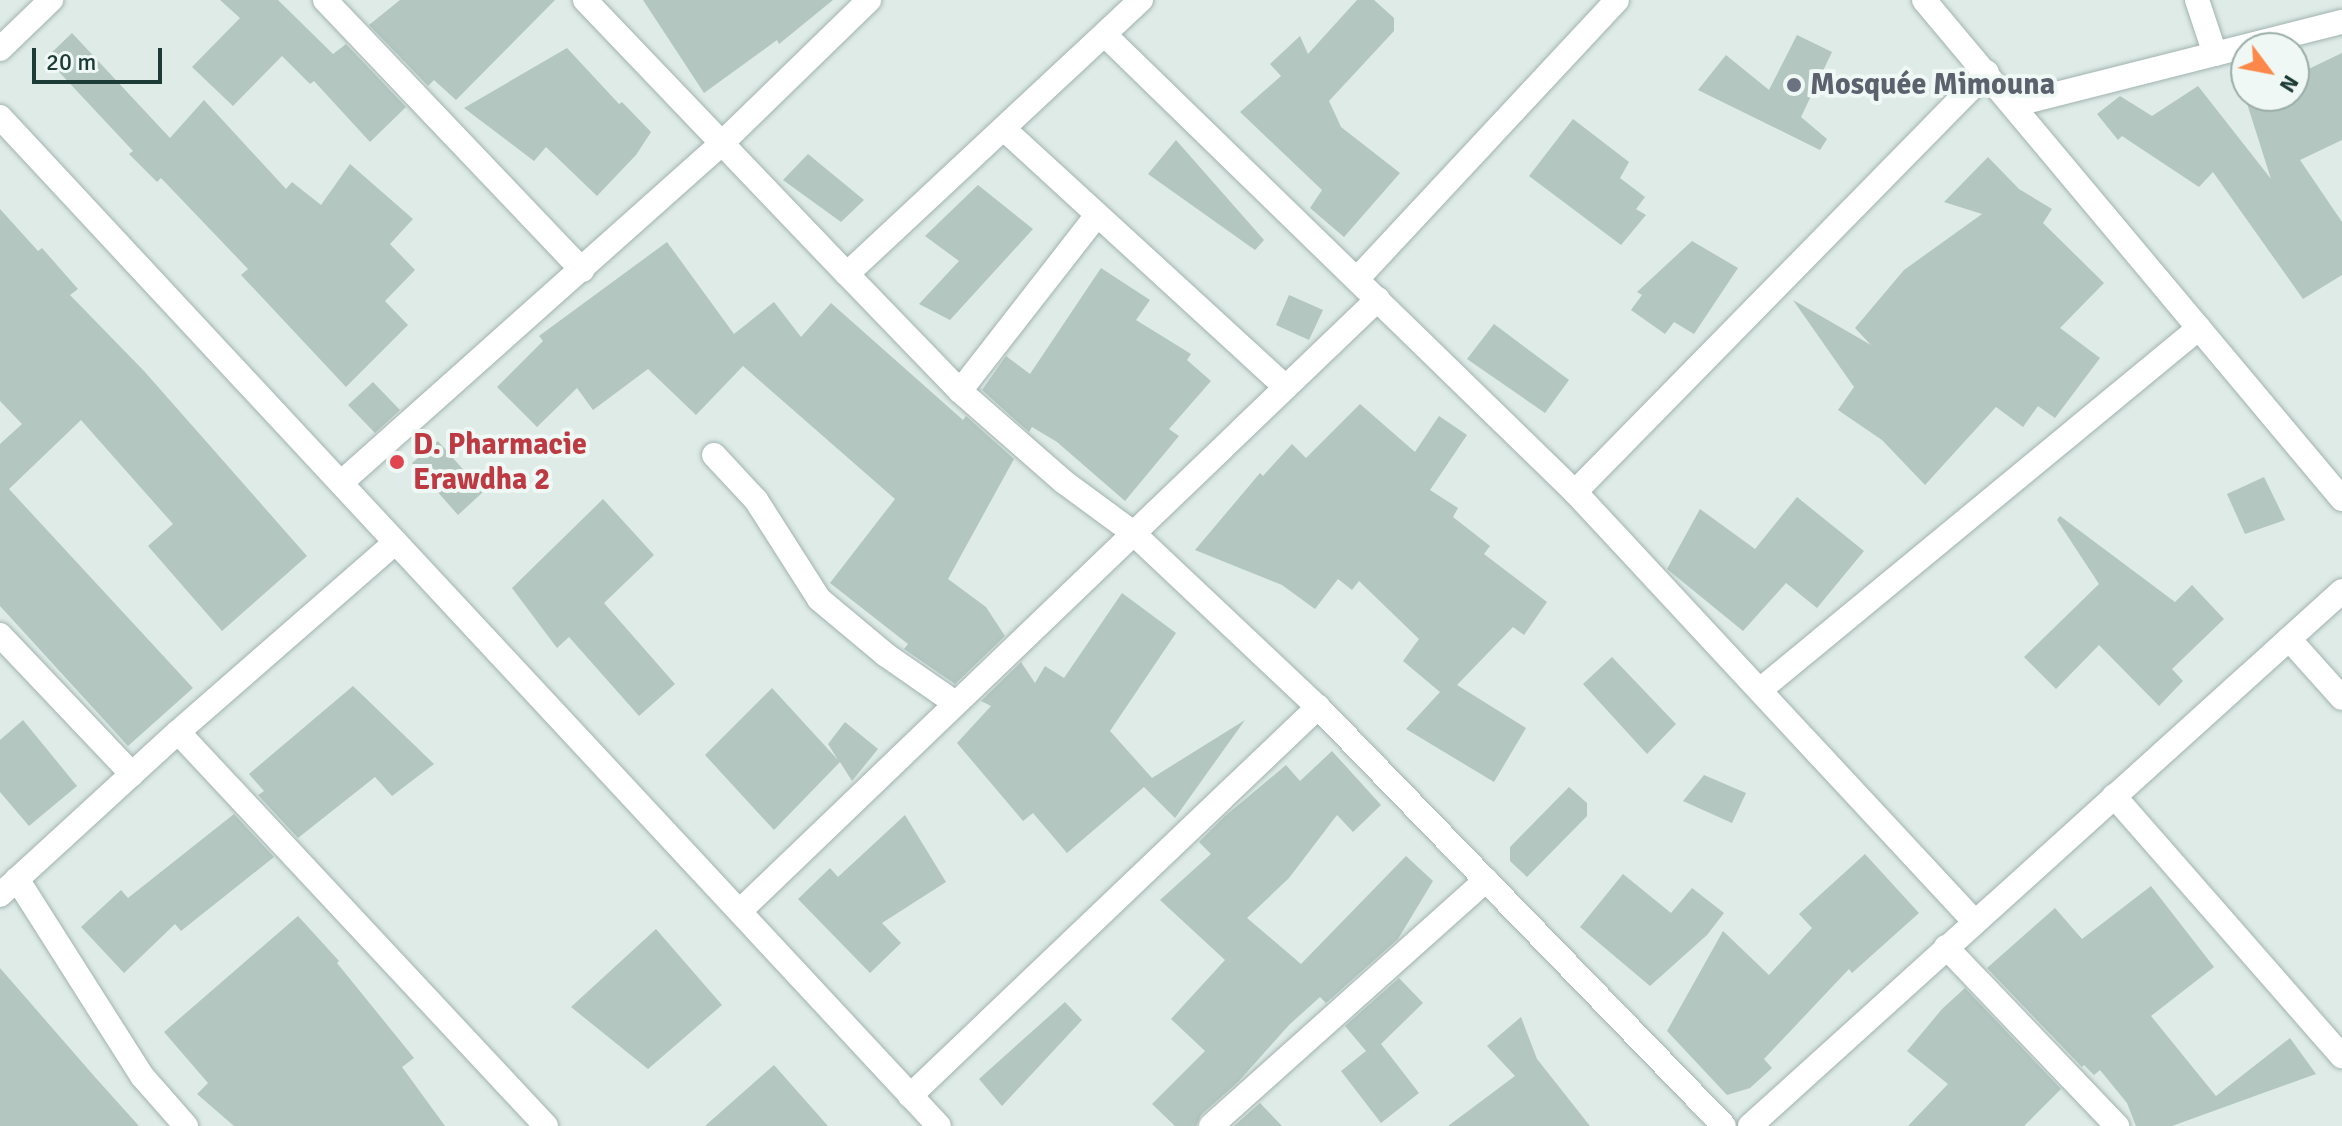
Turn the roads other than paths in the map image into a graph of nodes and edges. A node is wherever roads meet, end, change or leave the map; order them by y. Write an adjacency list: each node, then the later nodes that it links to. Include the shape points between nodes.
1 (51, 0): 11 (street)
2 (325, 0): 19 (street)
3 (585, 0): 17 (street)
4 (869, 0): 17 (street)
5 (1141, 0): 10 (street)
6 (1617, 0): 21 (street)
7 (1924, 0): 13 (street)
8 (2197, 0): 12 (street)
9 (2342, 22): 12 (street)
10 (1105, 35): 16 (street); 21 (street)
11 (0, 49)
12 (2215, 54): 14 (street)
13 (1987, 72): 14 (street); 28 (street)
14 (2013, 105): 23 (street)
15 (0, 117): 27 (street)
16 (1004, 129): 18 (street); 20 (street)
17 (720, 145): 19 (street); 20 (street)
18 (1097, 215): 24 (street); 25 (street)
19 (582, 270): 27 (street)
20 (847, 274): 25 (street)
21 (1357, 279): 22 (street)
22 (1378, 299): 24 (street); 28 (street)
23 (2199, 328): 29 (street); 35 (street)
24 (1286, 387): 30 (street)
25 (960, 391): 30 (street, via 1064,482)
26 (714, 455): 37 (street, via 756,500 819,599)
27 (342, 482): 31 (street)
28 (1575, 492): 35 (street)
29 (2342, 499)
30 (1132, 532): 37 (street); 38 (street)
31 (396, 542): 39 (street); 44 (street)
32 (2342, 591): 34 (street)
33 (0, 635): 40 (street)
34 (2289, 639): 36 (street); 41 (street)
35 (1760, 690): 45 (street)
36 (2342, 698)
37 (955, 703): 44 (street)
38 (1318, 707): 42 (street); 48 (street)
39 (178, 732): 40 (street); 50 (street)
40 (132, 774): 43 (street)
41 (2114, 796): 45 (street); 47 (street)
42 (1486, 880): 52 (street); 53 (street)
43 (9, 887): 49 (street, via 142,1076)
44 (740, 911): 48 (street)
45 (1974, 921): 46 (street)
46 (1946, 947): 54 (street); 55 (street)
47 (2342, 1056)
48 (910, 1096): 51 (street)
49 (186, 1126)
50 (546, 1126)
51 (939, 1126)
52 (1211, 1126)
53 (1724, 1126)
54 (1750, 1126)
55 (2117, 1126)

